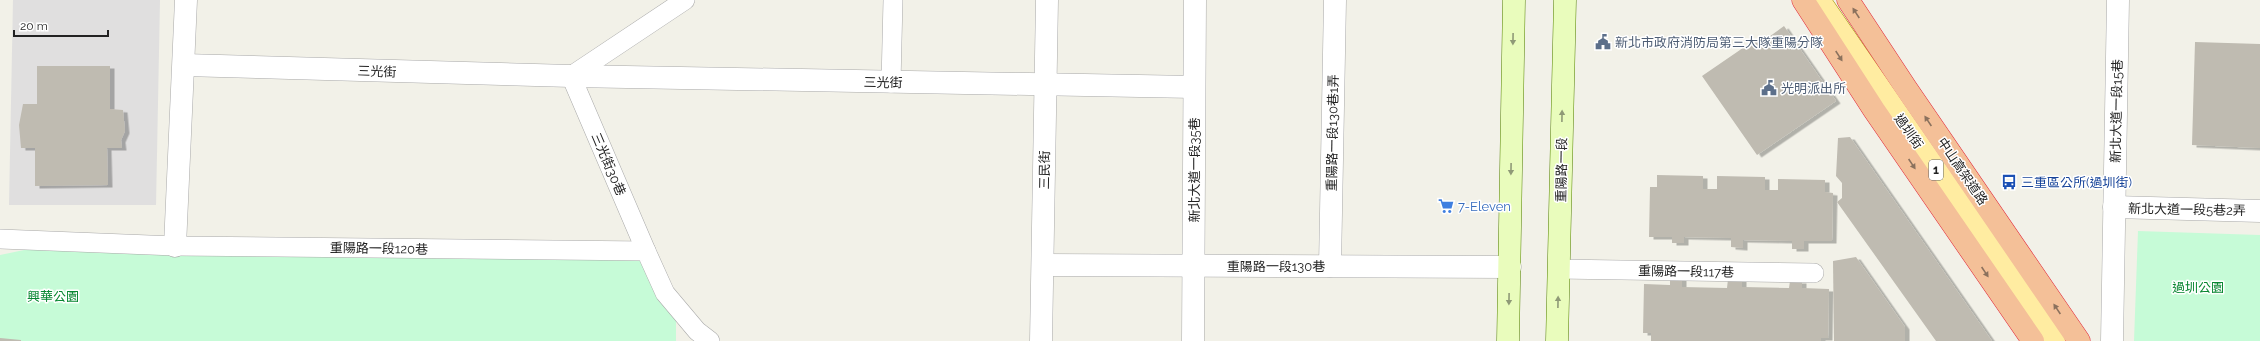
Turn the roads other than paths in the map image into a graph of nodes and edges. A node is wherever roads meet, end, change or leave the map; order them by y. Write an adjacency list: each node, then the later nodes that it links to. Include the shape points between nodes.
1 (186, 0): 13 (street)
2 (685, 0): 14 (lane)
3 (892, 0): 15 (lane)
4 (1047, 0): 16 (street, 三民街)
5 (1195, 0): 17 (street, 新北大道一段35巷)
6 (1335, 0): 25 (street, 重陽路一段130巷1弄)
7 (1514, 0): 26 (main road, one-way to 26)
8 (1565, 0): 27 (main road, 重陽路一段, one-way to 8)
9 (1803, 0): 34 (highway, 1, one-way to 34, via 1874,110)
10 (1819, 0): 35 (main road, 過圳街 / 1)
11 (1848, 0): 36 (highway, 中山高架道路 / 1, one-way to 11, via 1910,95)
12 (2118, 0): 18 (street, 新北大道一段15巷)
13 (184, 65): 14 (street, 三光街); 21 (street)
14 (571, 76): 15 (street, 三光街); 22 (lane, 三光街30巷)
15 (891, 82): 16 (street, 三光街)
16 (1046, 85): 17 (street, 三光街); 23 (street, 三民街)
17 (1194, 87): 24 (street, 新北大道一段35巷)
18 (2114, 208): 19 (street, 新北大道一段5巷2弄); 37 (street, 新北大道一段15巷)
19 (2260, 211)
20 (0, 239): 21 (lane, 重陽路一段120巷)
21 (175, 246): 22 (lane, 重陽路一段120巷)
22 (646, 251): 29 (lane, via 665,292 697,331)
23 (1042, 265): 24 (street, 重陽路一段130巷); 30 (street, 三民街)
24 (1194, 266): 25 (street, 重陽路一段130巷); 31 (street, 新北大道一段35巷)
25 (1330, 266): 26 (street, 重陽路一段130巷)
26 (1510, 267): 32 (main road, one-way to 32)
27 (1558, 269): 28 (lane, 重陽路一段117巷); 33 (main road, 重陽路一段, one-way to 27)
28 (1814, 273)
29 (710, 341)
30 (1041, 341)
31 (1193, 341)
32 (1508, 341)
33 (1557, 341)
34 (2032, 341)
35 (2054, 341)
36 (2080, 341)
37 (2112, 341)

